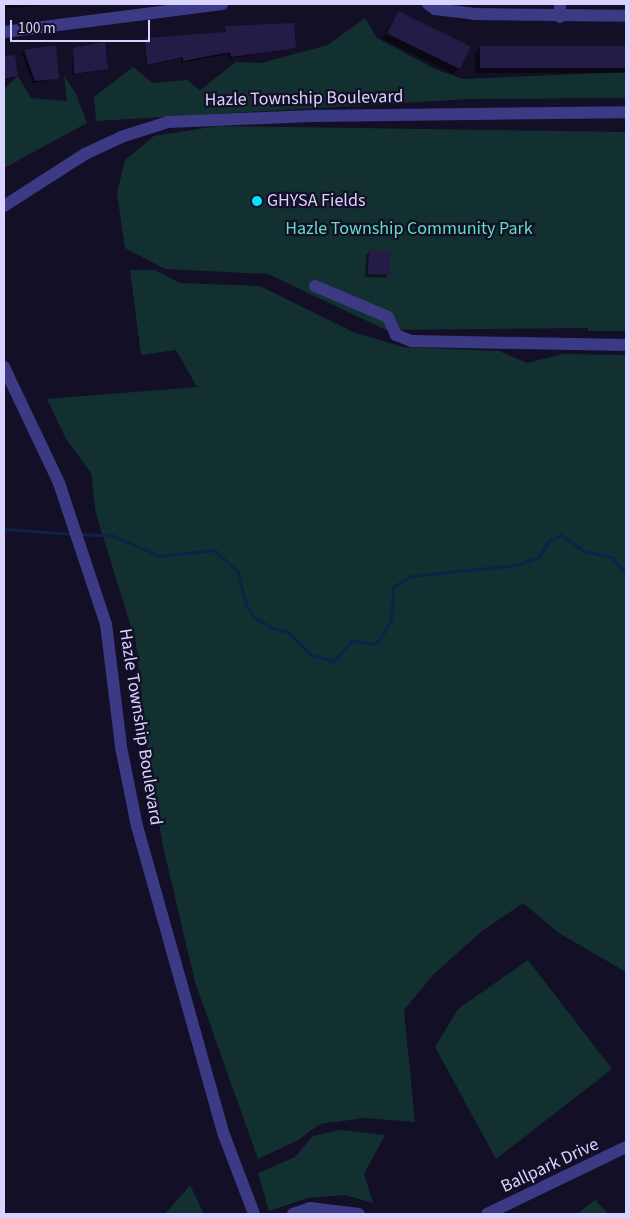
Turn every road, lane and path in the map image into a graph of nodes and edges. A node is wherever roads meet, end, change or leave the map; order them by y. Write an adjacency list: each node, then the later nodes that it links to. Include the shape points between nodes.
1 (222, 4): 5 (street)
2 (428, 4): 3 (street, via 435,9 473,14)
3 (560, 10): 4 (street)
4 (626, 16)
5 (4, 32)
6 (626, 112): 7 (street, Hazle Township Boulevard, via 321,115 168,122 121,137 85,154)
7 (4, 206)
8 (315, 286): 9 (street, via 388,317 396,335 412,341)
9 (626, 345)
10 (4, 367): 12 (street, Hazle Township Boulevard, via 59,483 106,624 121,747 137,826 221,1126)
11 (626, 1147): 15 (street, Ballpark Drive)
12 (254, 1214)
13 (293, 1214): 14 (street, via 310,1208)
14 (358, 1214)
15 (487, 1214)

